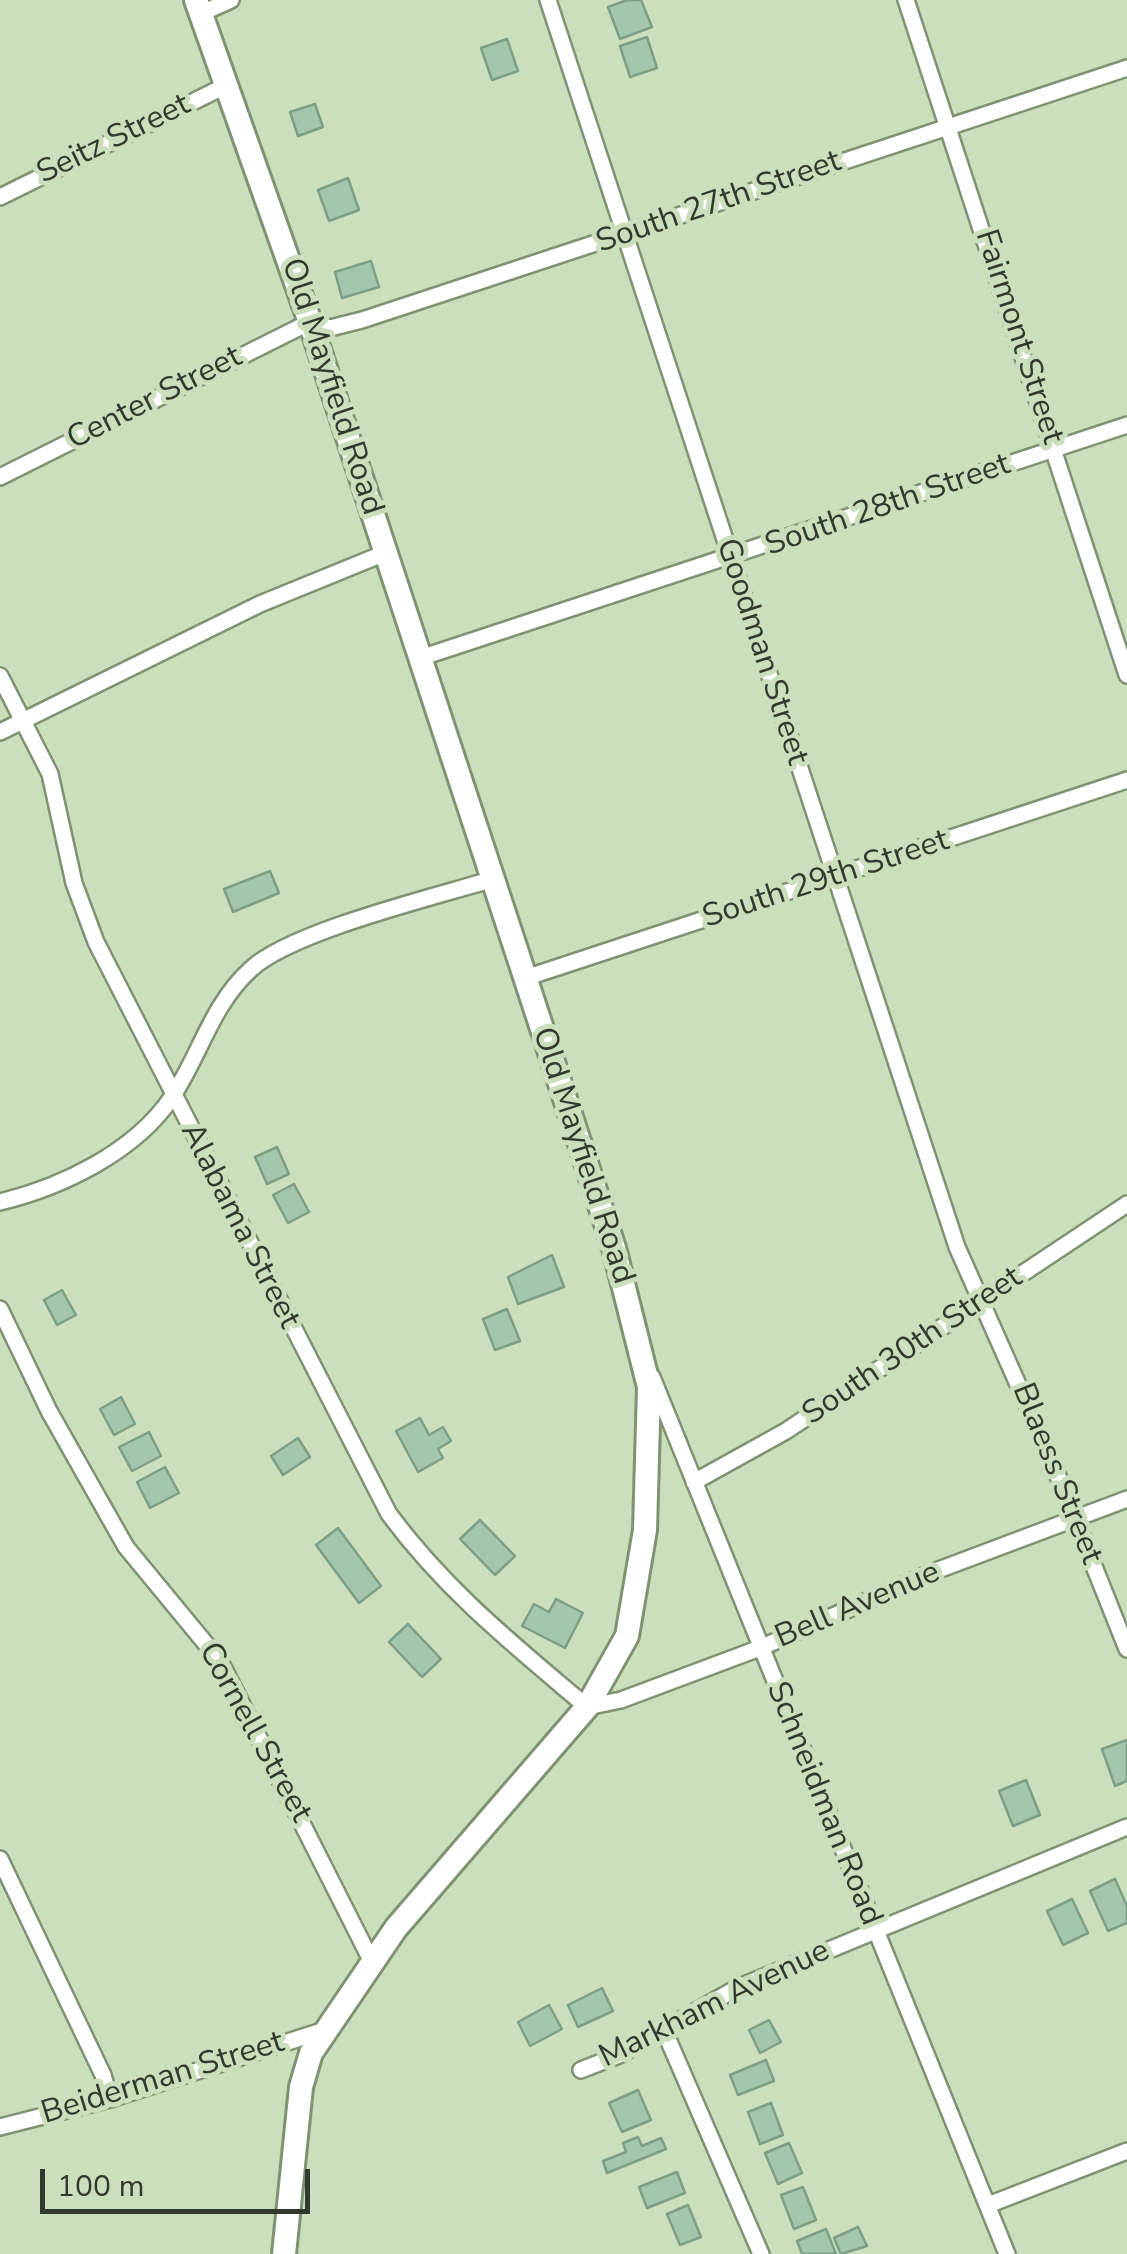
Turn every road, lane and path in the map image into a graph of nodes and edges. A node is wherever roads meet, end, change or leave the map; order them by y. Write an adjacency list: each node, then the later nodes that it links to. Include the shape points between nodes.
1 (232, 0): 4 (street)
2 (548, 0): 9 (street, Goodman Street)
3 (906, 0): 7 (street, Fairmont Street)
4 (199, 6): 6 (main road, Old Mayfield Road)
5 (1127, 68): 7 (street, South 27th Street)
6 (228, 84): 8 (street, Seitz Street); 10 (main road, Old Mayfield Road)
7 (948, 126): 9 (street, South 27th Street); 12 (street, Fairmont Street)
8 (0, 196)
9 (624, 235): 10 (street, South 27th Street, via 362,320 330,328); 15 (street, Goodman Street)
10 (310, 322): 13 (street, Center Street); 14 (main road, Old Mayfield Road)
11 (1127, 425): 12 (street, South 28th Street)
12 (1054, 450): 15 (street, South 28th Street); 17 (street, Fairmont Street)
13 (0, 477)
14 (386, 553): 16 (main road, Old Mayfield Road); 19 (street, via 260,604)
15 (731, 559): 16 (street, South 28th Street); 22 (street, Goodman Street)
16 (420, 658): 23 (main road, Old Mayfield Road)
17 (1127, 675)
18 (0, 676): 19 (street, Alabama Street)
19 (25, 721): 20 (street); 25 (street, Alabama Street, via 57,798 83,913)
20 (0, 732)
21 (1127, 780): 22 (street, South 29th Street)
22 (836, 876): 24 (street, South 29th Street); 28 (street, Goodman Street)
23 (493, 879): 24 (main road, Old Mayfield Road); 25 (street, via 303,940 254,966 221,1005)
24 (526, 978): 30 (main road, Old Mayfield Road)
25 (173, 1096): 26 (street, via 154,1120 98,1162); 36 (street, Alabama Street, via 389,1514 480,1619)
26 (0, 1202)
27 (1127, 1204): 28 (street, South 30th Street)
28 (979, 1302): 31 (street, South 30th Street, via 786,1430); 33 (street, Blaess Street)
29 (0, 1309): 40 (street, Cornell Street, via 126,1547 220,1662)
30 (642, 1353): 31 (street, Schneidman Road); 36 (main road, Old Mayfield Road, via 650,1423 636,1602 613,1668)
31 (694, 1482): 34 (street, Schneidman Road)
32 (1127, 1499): 33 (street, Bell Avenue)
33 (1075, 1520): 34 (street, Bell Avenue, via 933,1572); 35 (street, Blaess Street)
34 (760, 1648): 36 (street, Bell Avenue); 39 (street, Schneidman Road)
35 (1127, 1649)
36 (588, 1707): 40 (main road, Old Mayfield Road)
37 (1127, 1828): 39 (street, Markham Avenue)
38 (0, 1859): 44 (street)
39 (874, 1930): 42 (street, Markham Avenue, via 737,1988); 47 (street, Schneidman Road)
40 (372, 1962): 41 (main road, Old Mayfield Road)
41 (325, 2030): 44 (street, Beiderman Street); 48 (main road, Old Mayfield Road, via 301,2086)
42 (664, 2030): 43 (street, Markham Avenue); 49 (street)
43 (580, 2070)
44 (110, 2099): 45 (street, Beiderman Street)
45 (0, 2127)
46 (1127, 2151): 47 (street)
47 (988, 2205): 50 (street, Schneidman Road)
48 (284, 2254)
49 (760, 2254)
50 (1007, 2254)

